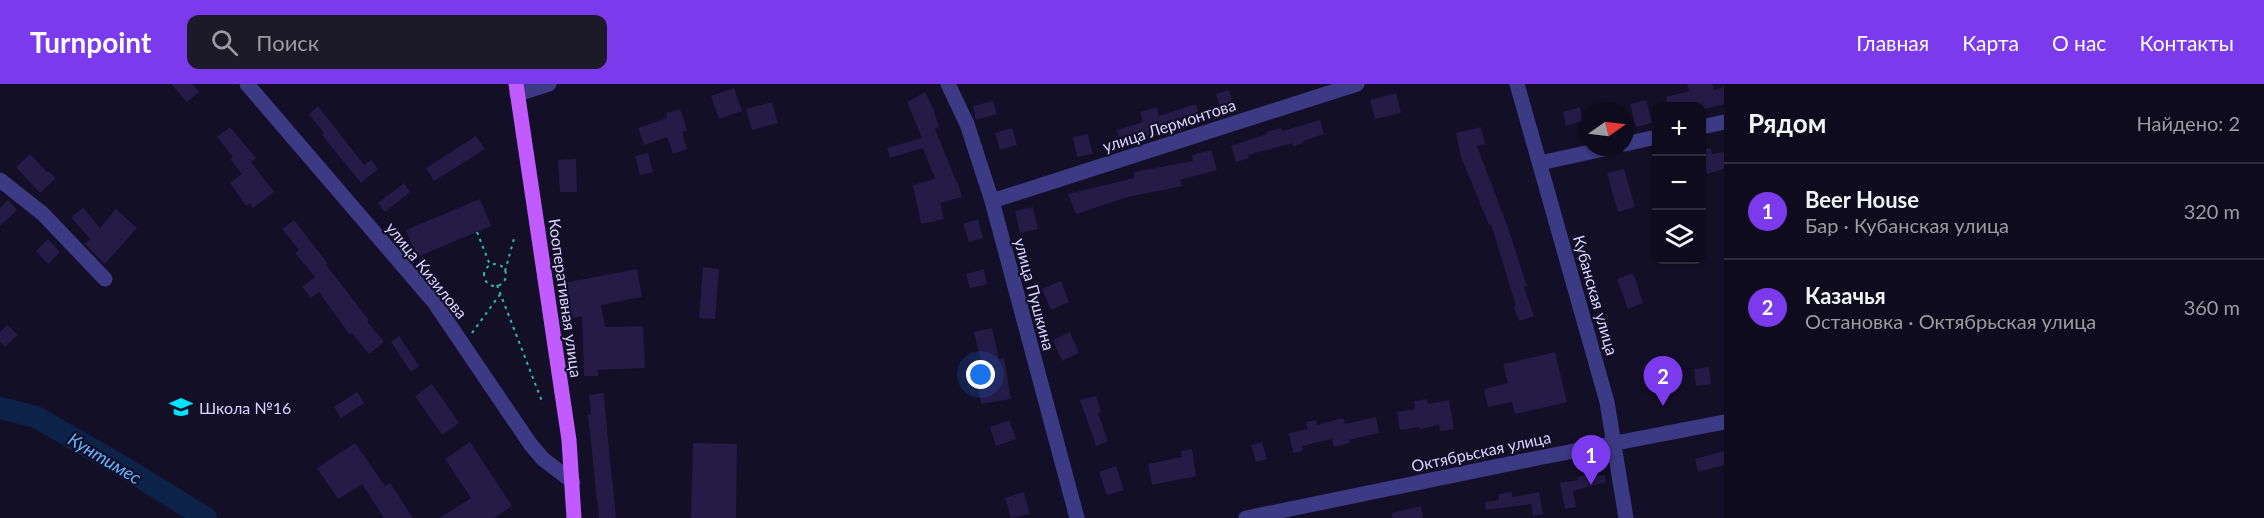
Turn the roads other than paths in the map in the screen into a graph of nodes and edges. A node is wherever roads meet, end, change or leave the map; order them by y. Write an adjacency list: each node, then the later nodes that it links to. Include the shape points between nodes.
1 (247, 84): 18 (street, улица Кизилова, via 434,302 531,445)
2 (549, 84): 6 (street)
3 (948, 84): 14 (street, улица Пушкина, via 967,124)
4 (1358, 84): 14 (street, улица Лермонтова)
5 (1517, 84): 12 (street, Кубанская улица)
6 (517, 89): 18 (main road, Кооперативная улица)
7 (1724, 122): 8 (street)
8 (1706, 126)
9 (1652, 138): 10 (street)
10 (1634, 142)
11 (1580, 154): 12 (street)
12 (1540, 163): 17 (street, Кубанская улица, via 1607,402)
13 (0, 180): 15 (street, via 43,214)
14 (992, 201): 20 (street, улица Пушкина)
15 (105, 279)
16 (1724, 422): 17 (street, Октябрьская улица)
17 (1613, 443): 21 (street, Октябрьская улица); 22 (street, Кубанская улица)
18 (573, 482): 19 (main road, Кооперативная улица)
19 (574, 518)
20 (1077, 518)
21 (1246, 518)
22 (1626, 518)

